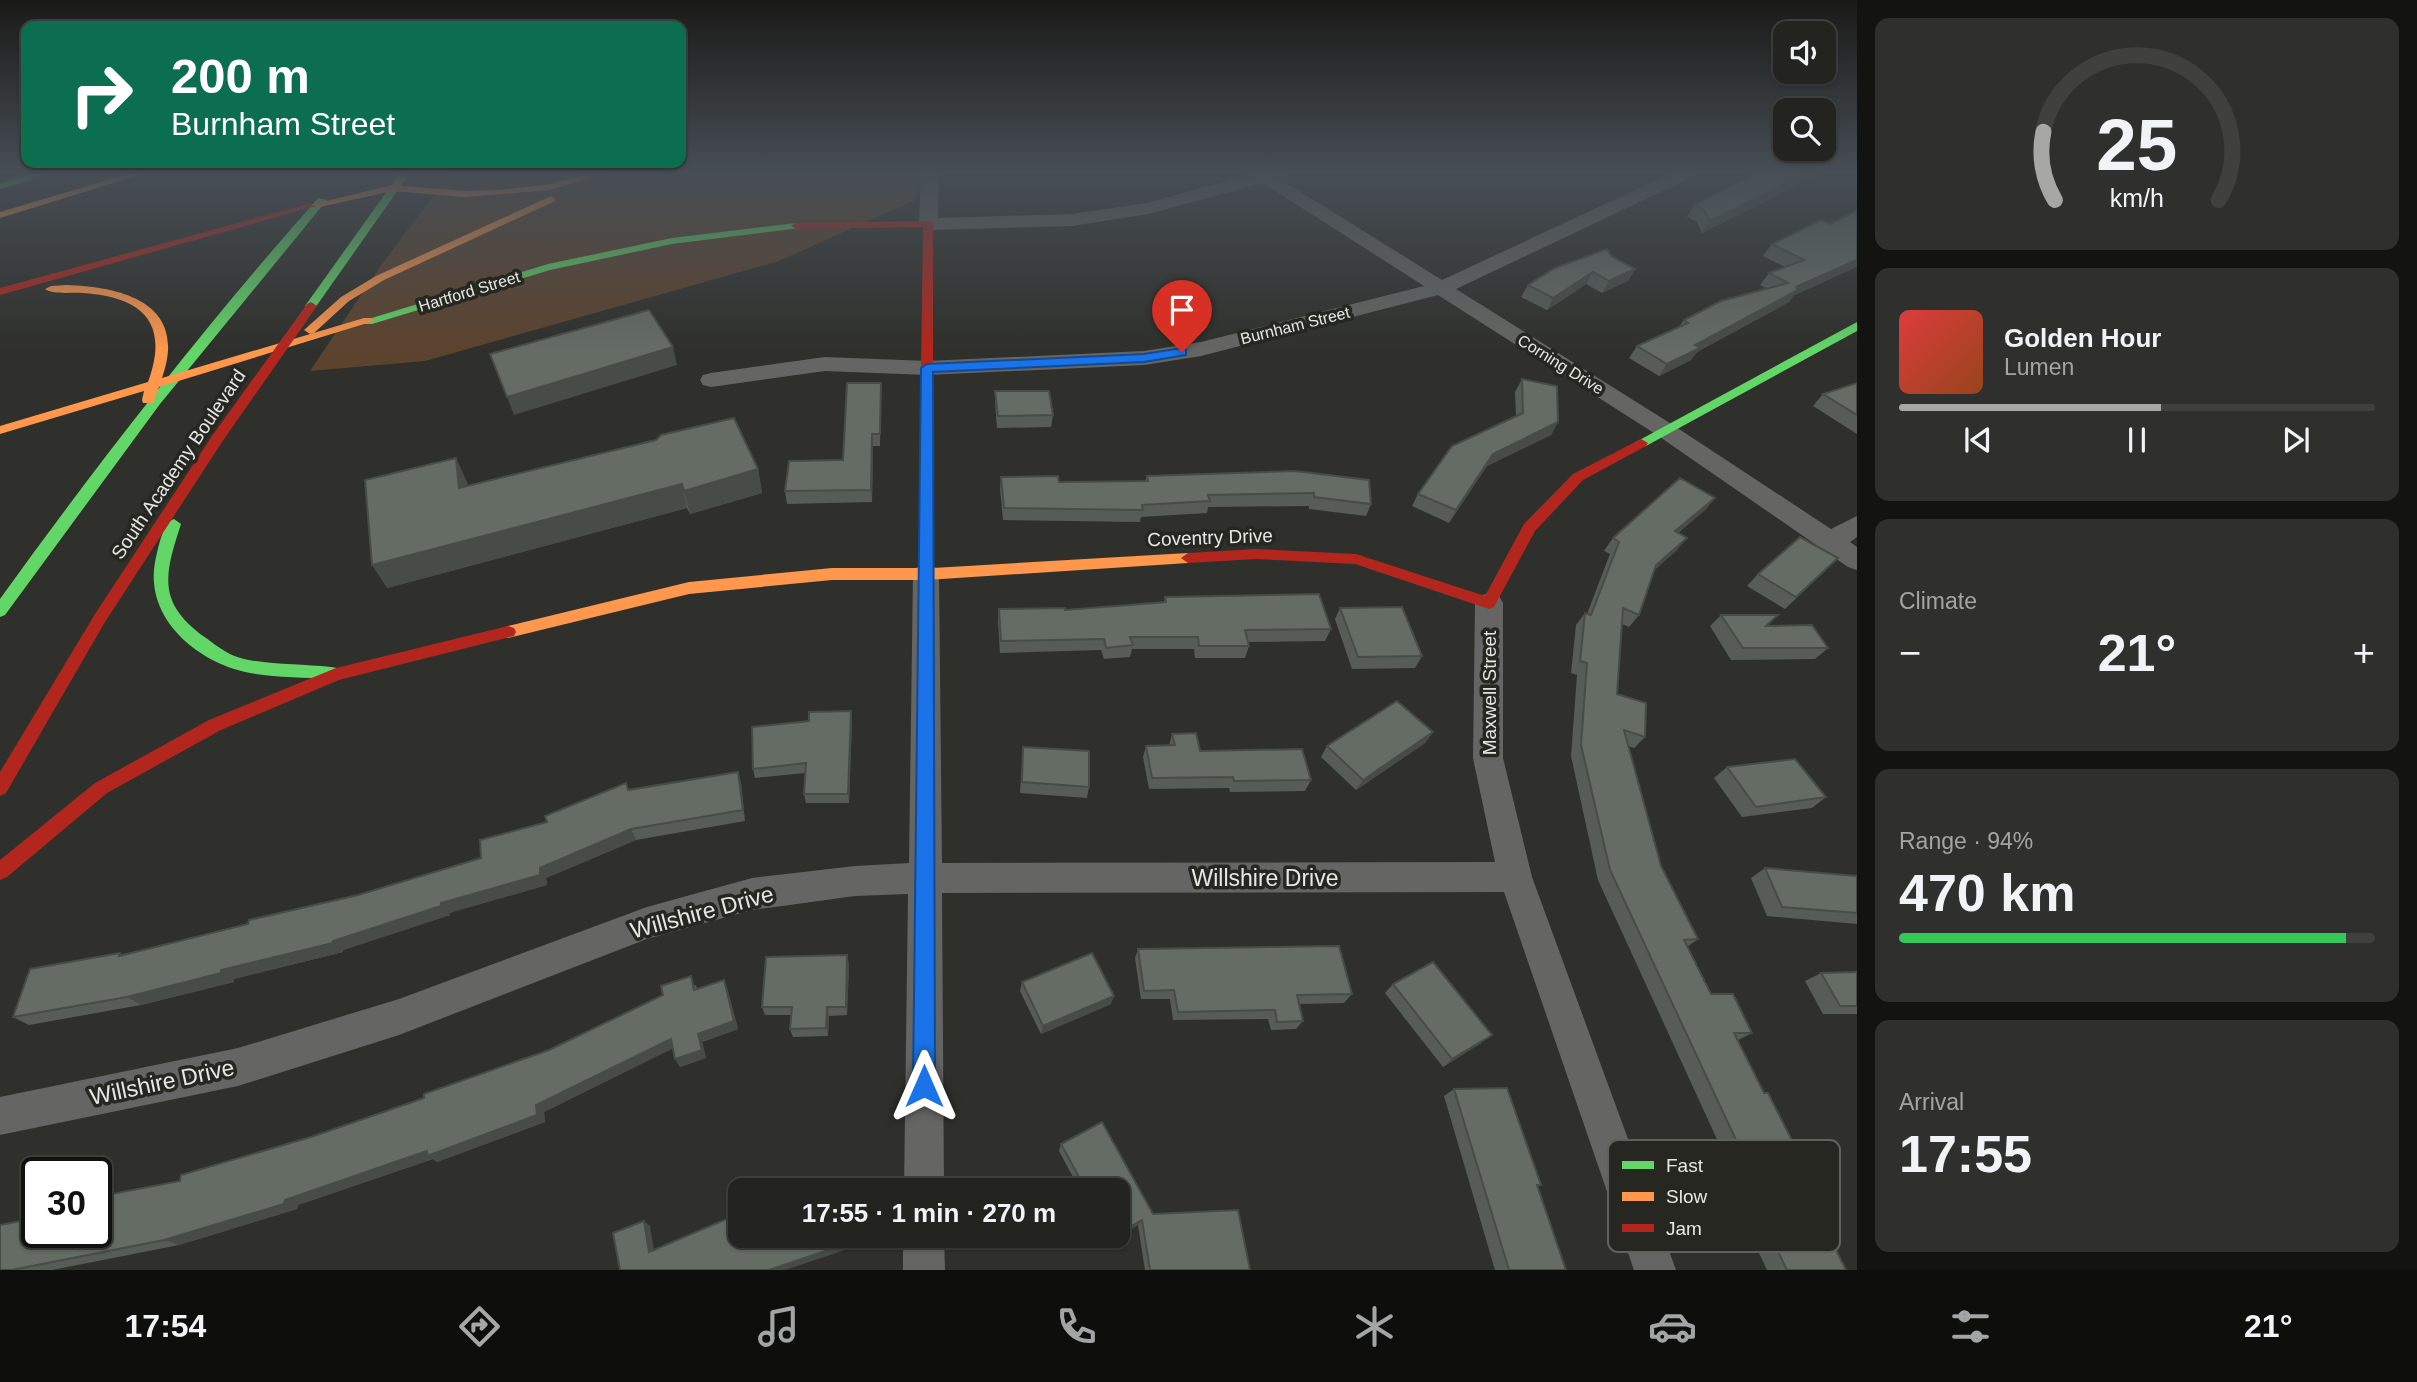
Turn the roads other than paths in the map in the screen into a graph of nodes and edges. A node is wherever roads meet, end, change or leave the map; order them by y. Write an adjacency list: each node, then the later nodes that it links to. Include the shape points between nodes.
1 (219, 232): 10 (main road)
2 (295, 232): 15 (main road)
3 (362, 232): 13 (main road, South Academy Boulevard)
4 (477, 232): 13 (main road, via 345,299)
5 (750, 232): 16 (main road, Hartford Street, via 672,242 548,267)
6 (928, 232): 12 (main road)
7 (1358, 232): 9 (street, Corning Drive)
8 (1560, 232): 9 (street, Burnham Street)
9 (1441, 288): 12 (street, Burnham Street, via 1167,355); 17 (street, Corning Drive)
10 (0, 294): 15 (main road, via 57,288 136,300 158,319 163,343)
11 (1857, 326): 17 (main road, Maxwell Street)
12 (927, 368): 14 (street, Burnham Street, via 825,364); 24 (main road)
13 (264, 376): 18 (main road, South Academy Boulevard)
14 (711, 380)
15 (145, 409): 19 (main road)
16 (0, 430)
17 (1665, 430): 21 (street, Corning Drive); 25 (main road, Maxwell Street, via 1578,477 1529,528)
18 (217, 439): 27 (main road, via 162,557 159,586 165,613 186,636 236,664); 28 (main road, South Academy Boulevard, via 100,618)
19 (78, 499): 23 (main road); 26 (main road)
20 (1857, 525): 21 (street)
21 (1830, 542): 22 (street, Corning Drive)
22 (1857, 560)
23 (10, 568)
24 (926, 574): 25 (main road, Coventry Drive, via 1256,554 1356,559); 27 (main road, Coventry Drive, via 832,574 689,588); 31 (street)
25 (1489, 603): 30 (street, Maxwell Street, via 1488,758)
26 (0, 611)
27 (336, 674): 29 (main road, via 215,725 101,788)
28 (0, 788)
29 (0, 871)
30 (1515, 877): 31 (street, Willshire Drive); 33 (street, Maxwell Street)
31 (925, 878): 32 (street, Willshire Drive, via 752,894 647,923 398,1017 238,1067); 34 (street)
32 (0, 1116)
33 (1609, 1140)
34 (924, 1178)
35 (924, 1248): 37 (street)
36 (1649, 1252): 38 (street, Maxwell Street)
37 (924, 1270)
38 (1655, 1270)

